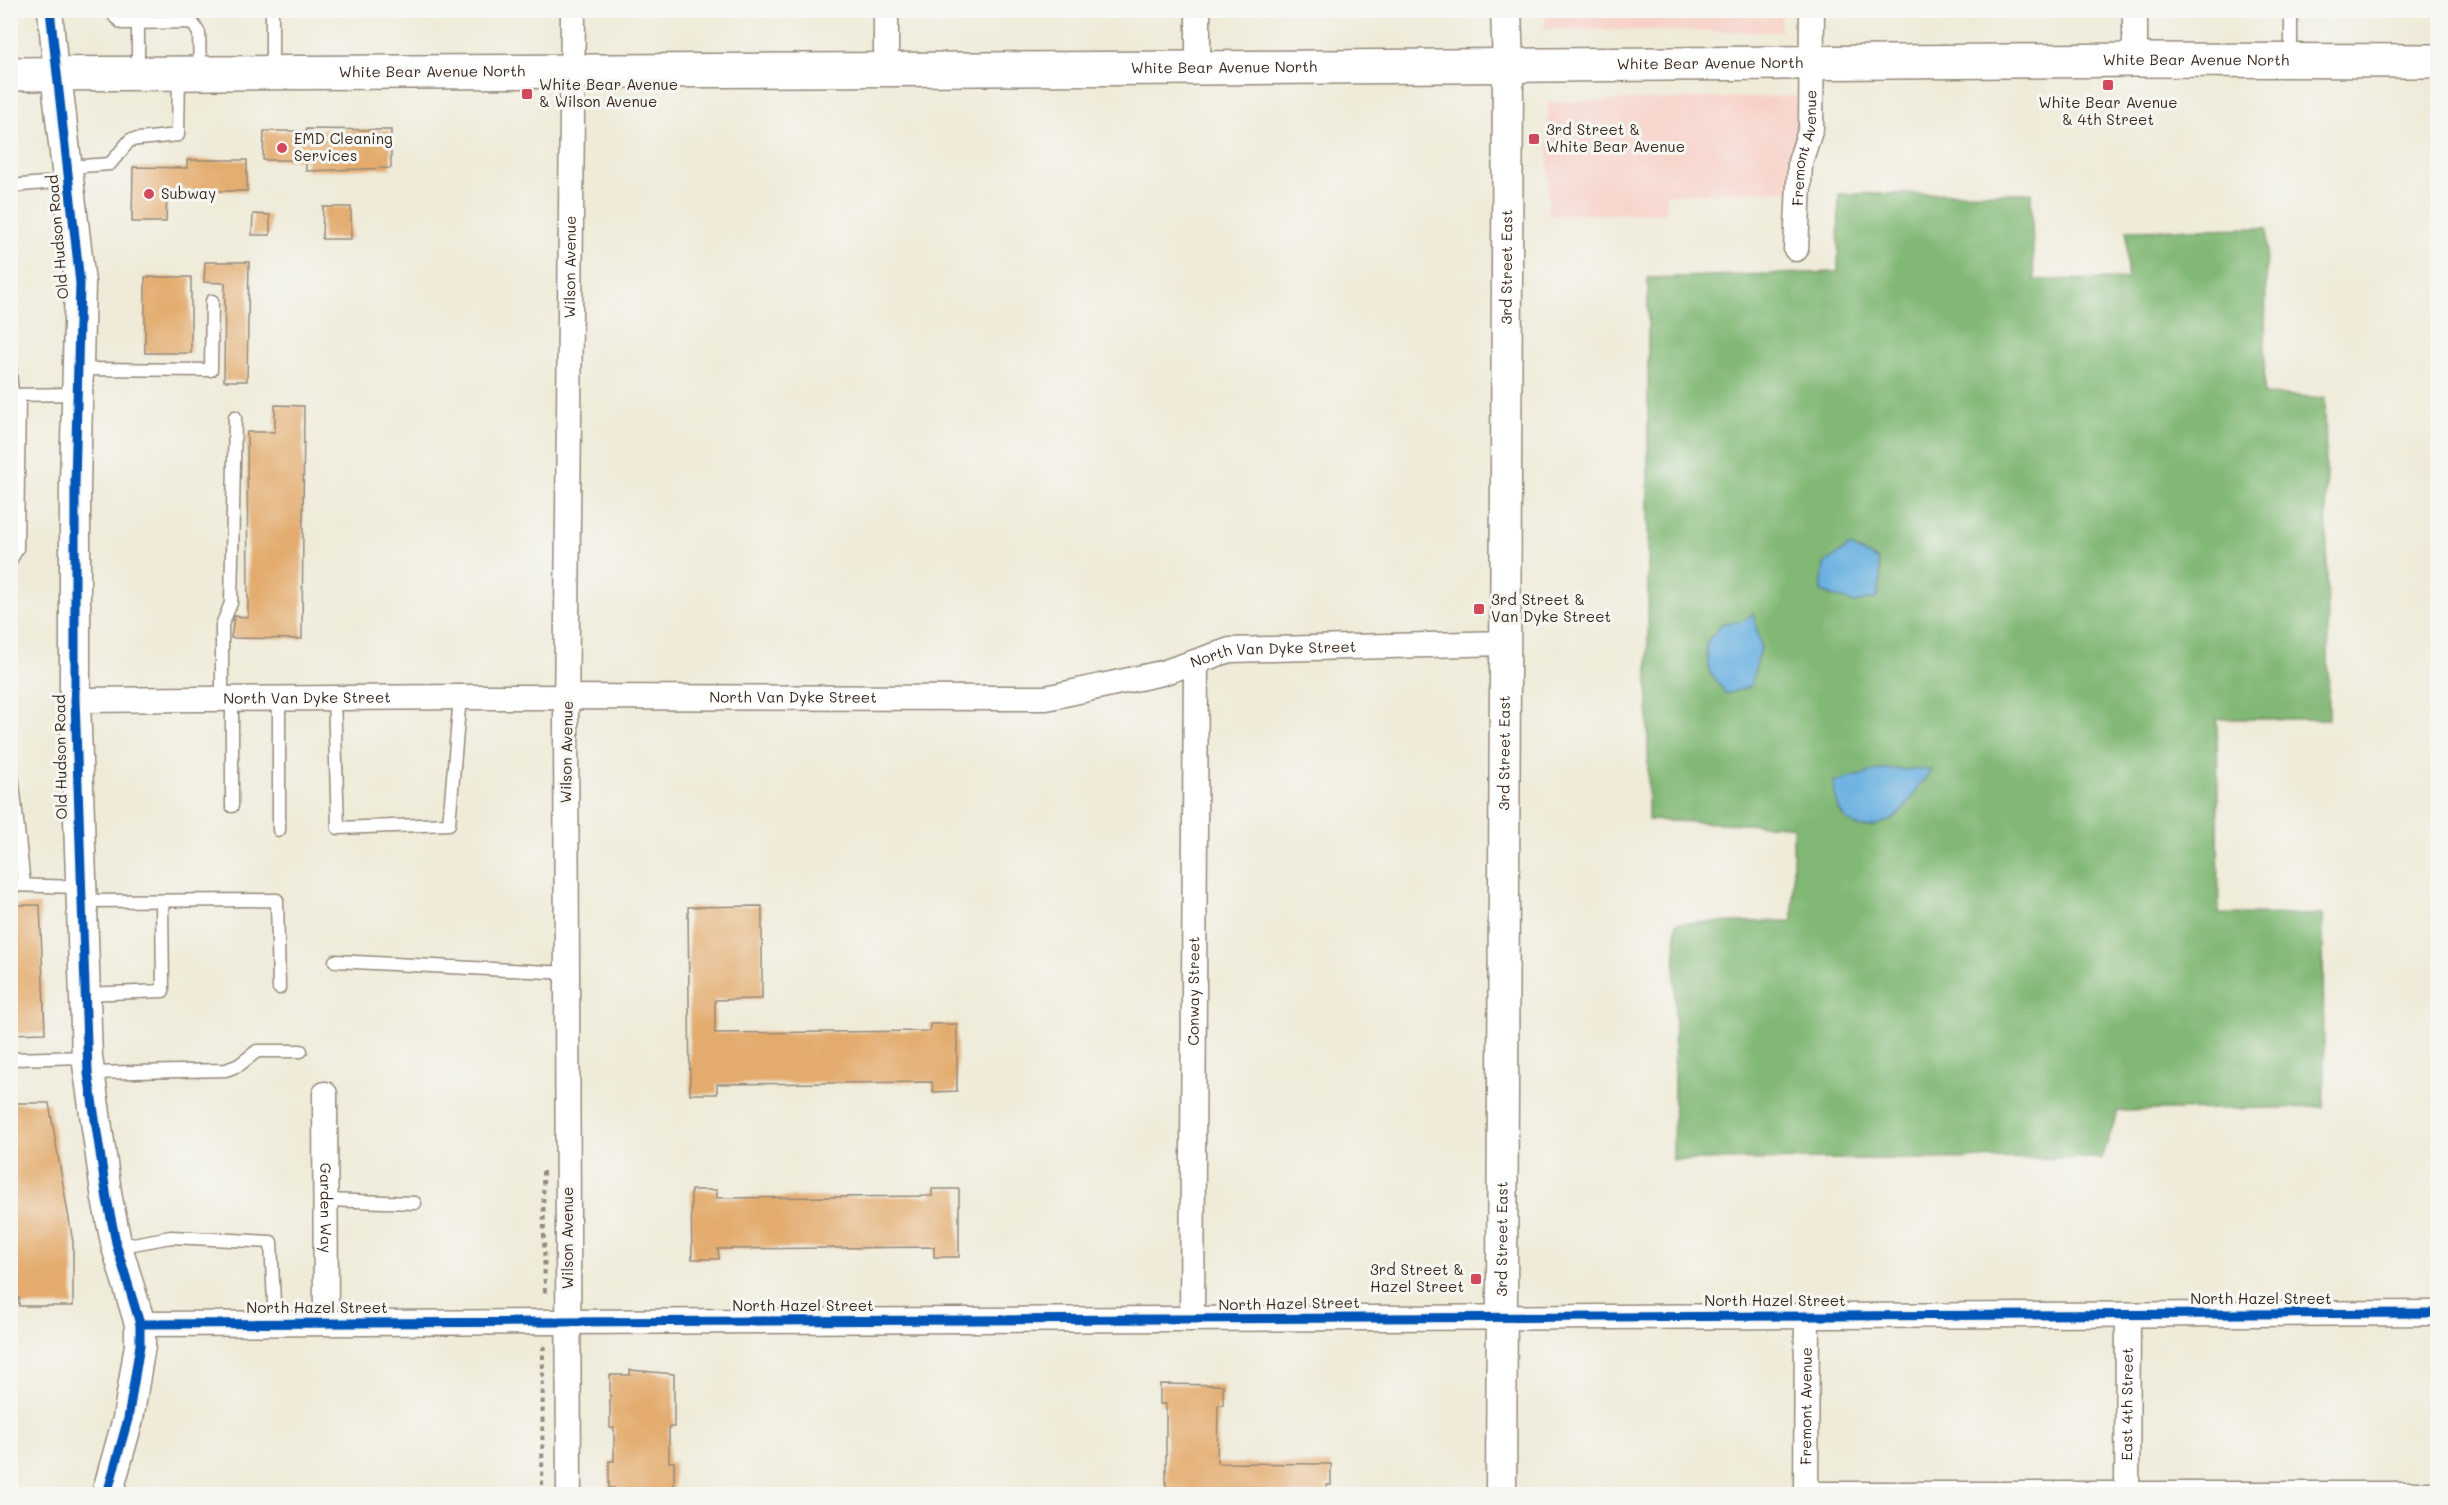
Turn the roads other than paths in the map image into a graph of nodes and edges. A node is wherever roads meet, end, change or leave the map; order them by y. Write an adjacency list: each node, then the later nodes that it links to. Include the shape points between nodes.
1 (50, 10): 25 (street, Old Hudson Road)
2 (115, 10): 12 (lane, via 122,23)
3 (272, 10): 22 (lane)
4 (573, 10): 20 (street, Wilson Avenue)
5 (886, 10): 19 (street)
6 (1198, 10): 18 (street)
7 (1506, 10): 17 (street, 3rd Street East)
8 (1812, 10): 16 (street, Fremont Avenue)
9 (2135, 10): 13 (street)
10 (2290, 10): 14 (lane)
11 (173, 16): 12 (lane); 21 (lane, via 197,26)
12 (138, 24): 23 (lane)
13 (2135, 60): 14 (main road, White Bear Avenue North); 16 (main road, White Bear Avenue North)
14 (2290, 61): 15 (main road, White Bear Avenue North)
15 (2438, 61)
16 (1811, 64): 17 (main road, White Bear Avenue North); 28 (street, Fremont Avenue, via 1811,128 1800,162)
17 (1508, 65): 18 (main road, White Bear Avenue North); 35 (street, 3rd Street East)
18 (1198, 68): 19 (main road, White Bear Avenue North)
19 (886, 69): 20 (main road, White Bear Avenue North)
20 (572, 70): 22 (main road, White Bear Avenue North); 40 (street, Wilson Avenue)
21 (190, 72): 22 (main road, White Bear Avenue North); 23 (main road, White Bear Avenue North); 26 (lane, via 178,135 130,140 110,164)
22 (272, 72)
23 (138, 73): 25 (main road, White Bear Avenue North)
24 (10, 74): 25 (main road, White Bear Avenue North)
25 (56, 74): 26 (street, Old Hudson Road)
26 (68, 174): 27 (lane); 31 (street, Old Hudson Road, via 80,283)
27 (10, 186)
28 (1796, 249)
29 (212, 301): 31 (lane, via 211,370)
30 (10, 369): 32 (lane)
31 (78, 382): 32 (lane); 41 (street, Old Hudson Road)
32 (14, 395): 34 (lane, via 17,549)
33 (236, 417): 42 (lane, via 231,603 222,625)
34 (10, 561)
35 (1506, 643): 36 (street, North Van Dyke Street, via 1230,651); 63 (street, 3rd Street East)
36 (1196, 662): 40 (street, North Van Dyke Street, via 1046,699); 65 (street, Conway Street)
37 (460, 697): 38 (street, North Van Dyke Street); 38 (lane, via 449,824 338,828); 40 (street, North Van Dyke Street)
38 (334, 698): 39 (street, North Van Dyke Street)
39 (279, 699): 42 (street, North Van Dyke Street); 45 (lane)
40 (568, 699): 51 (street, Wilson Avenue)
41 (75, 700): 42 (street, North Van Dyke Street); 48 (street, Old Hudson Road)
42 (227, 700): 44 (lane)
43 (10, 756): 47 (lane)
44 (232, 806)
45 (279, 830)
46 (10, 885): 47 (lane)
47 (24, 885): 48 (lane)
48 (80, 894): 49 (lane); 53 (street, Old Hudson Road)
49 (162, 901): 52 (lane, via 277,900); 53 (lane, via 163,991)
50 (335, 961): 51 (lane)
51 (568, 973): 67 (street, Wilson Avenue)
52 (279, 988)
53 (84, 994): 56 (street, Old Hudson Road)
54 (301, 1051): 56 (lane, via 257,1051 226,1070)
55 (10, 1059): 56 (lane)
56 (87, 1065): 60 (street, Old Hudson Road)
57 (325, 1094): 58 (street, Garden Way)
58 (325, 1200): 59 (lane); 66 (street, Garden Way)
59 (415, 1203)
60 (117, 1247): 68 (lane, via 171,1238 271,1242); 69 (street, Old Hudson Road)
61 (2438, 1313): 62 (street, North Hazel Street)
62 (2128, 1315): 64 (street, North Hazel Street); 74 (street, East 4th Street)
63 (1502, 1316): 64 (street, North Hazel Street); 65 (street, North Hazel Street); 77 (street, 3rd Street East)
64 (1807, 1316): 71 (street, Fremont Avenue)
65 (1192, 1319): 67 (street, North Hazel Street)
66 (326, 1322): 67 (street, North Hazel Street); 68 (street, North Hazel Street)
67 (569, 1322): 76 (street, Wilson Avenue)
68 (274, 1323): 69 (street, North Hazel Street)
69 (140, 1324): 75 (street, Old Hudson Road, via 128,1419)
70 (2438, 1488): 73 (lane)
71 (1806, 1491): 72 (lane)
72 (1969, 1491): 74 (lane)
73 (2289, 1491): 74 (lane)
74 (2127, 1492)
75 (107, 1494)
76 (569, 1494)
77 (1502, 1494)

